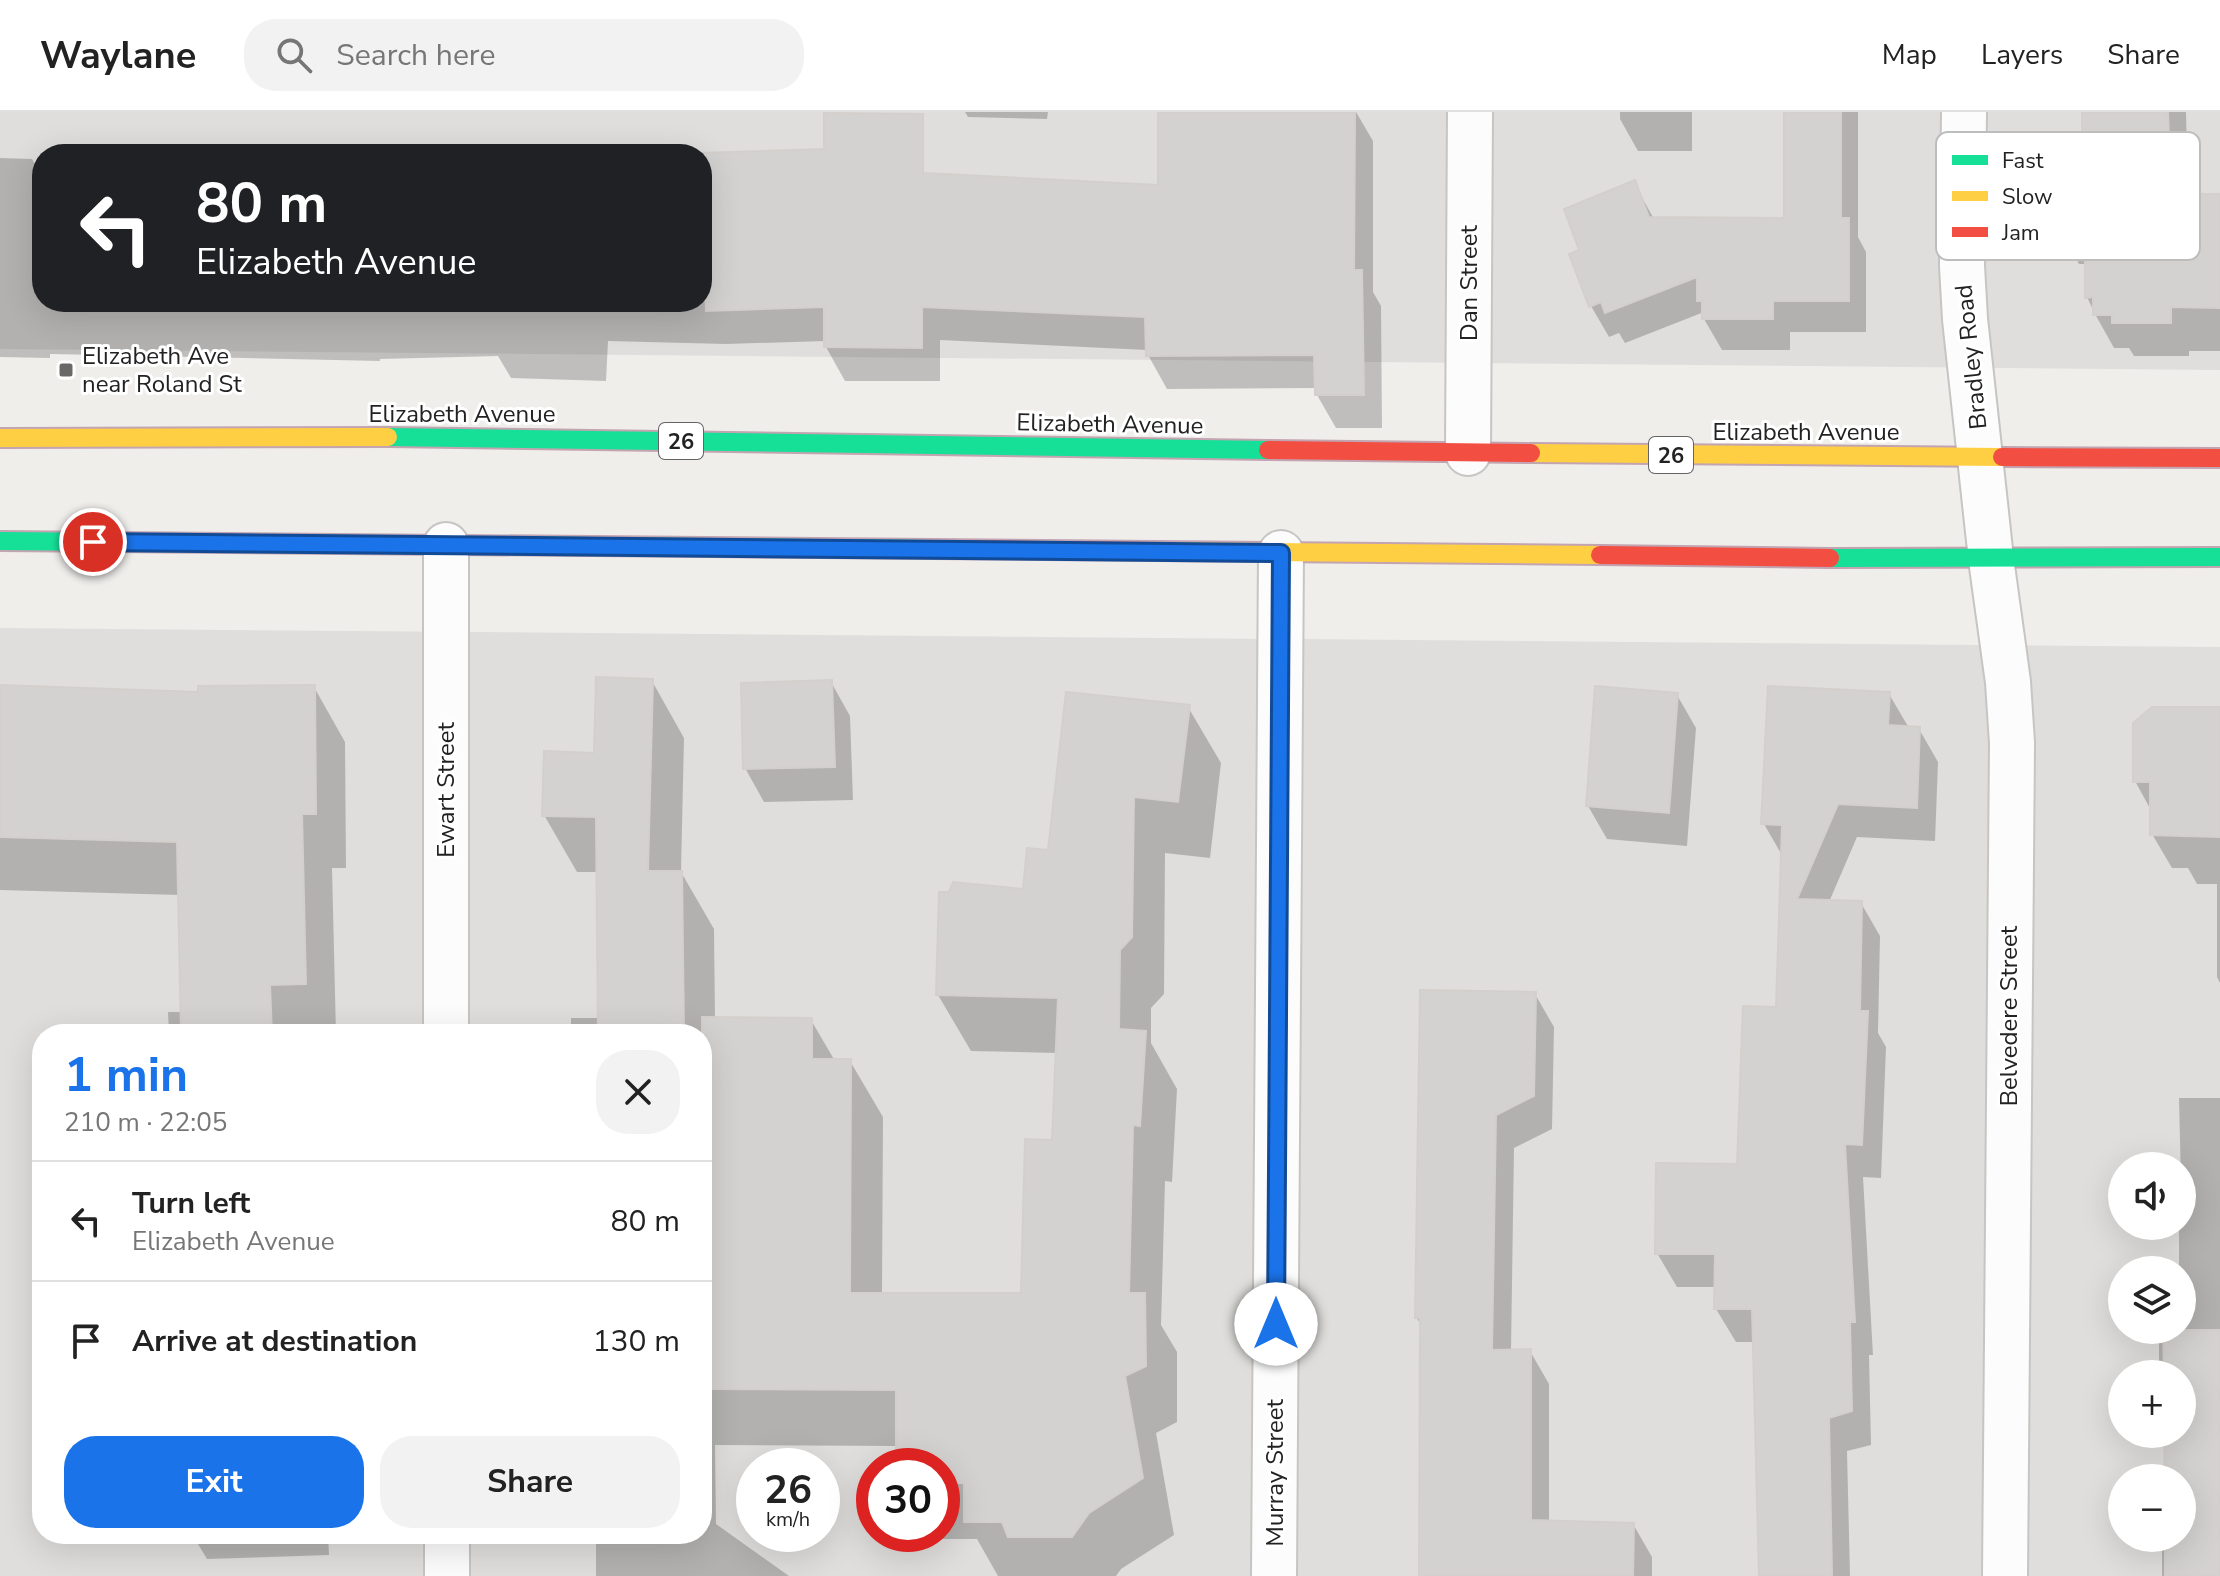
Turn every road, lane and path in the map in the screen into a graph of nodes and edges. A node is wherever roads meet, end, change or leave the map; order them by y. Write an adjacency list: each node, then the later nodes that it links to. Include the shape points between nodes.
1 (1470, 112): 6 (street, Dan Street)
2 (1964, 112): 3 (street, Bradley Road)
3 (1964, 132)
4 (1962, 260): 7 (street, Bradley Road)
5 (0, 438): 6 (highway, Elizabeth Avenue / 26, via 450,437)
6 (1468, 453): 7 (highway, Elizabeth Avenue / 26)
7 (1981, 457): 8 (highway, Elizabeth Avenue / 26); 13 (street, Belvedere Street)
8 (2220, 458)
9 (0, 541): 10 (highway)
10 (446, 545): 11 (highway); 14 (street, Ewart Street)
11 (1281, 553): 13 (highway); 17 (street, Murray Street)
12 (2220, 557): 13 (highway)
13 (1991, 559): 18 (street, Belvedere Street, via 2012,743)
14 (446, 1024)
15 (447, 1544): 16 (street)
16 (447, 1576)
17 (1274, 1576)
18 (2005, 1576)

